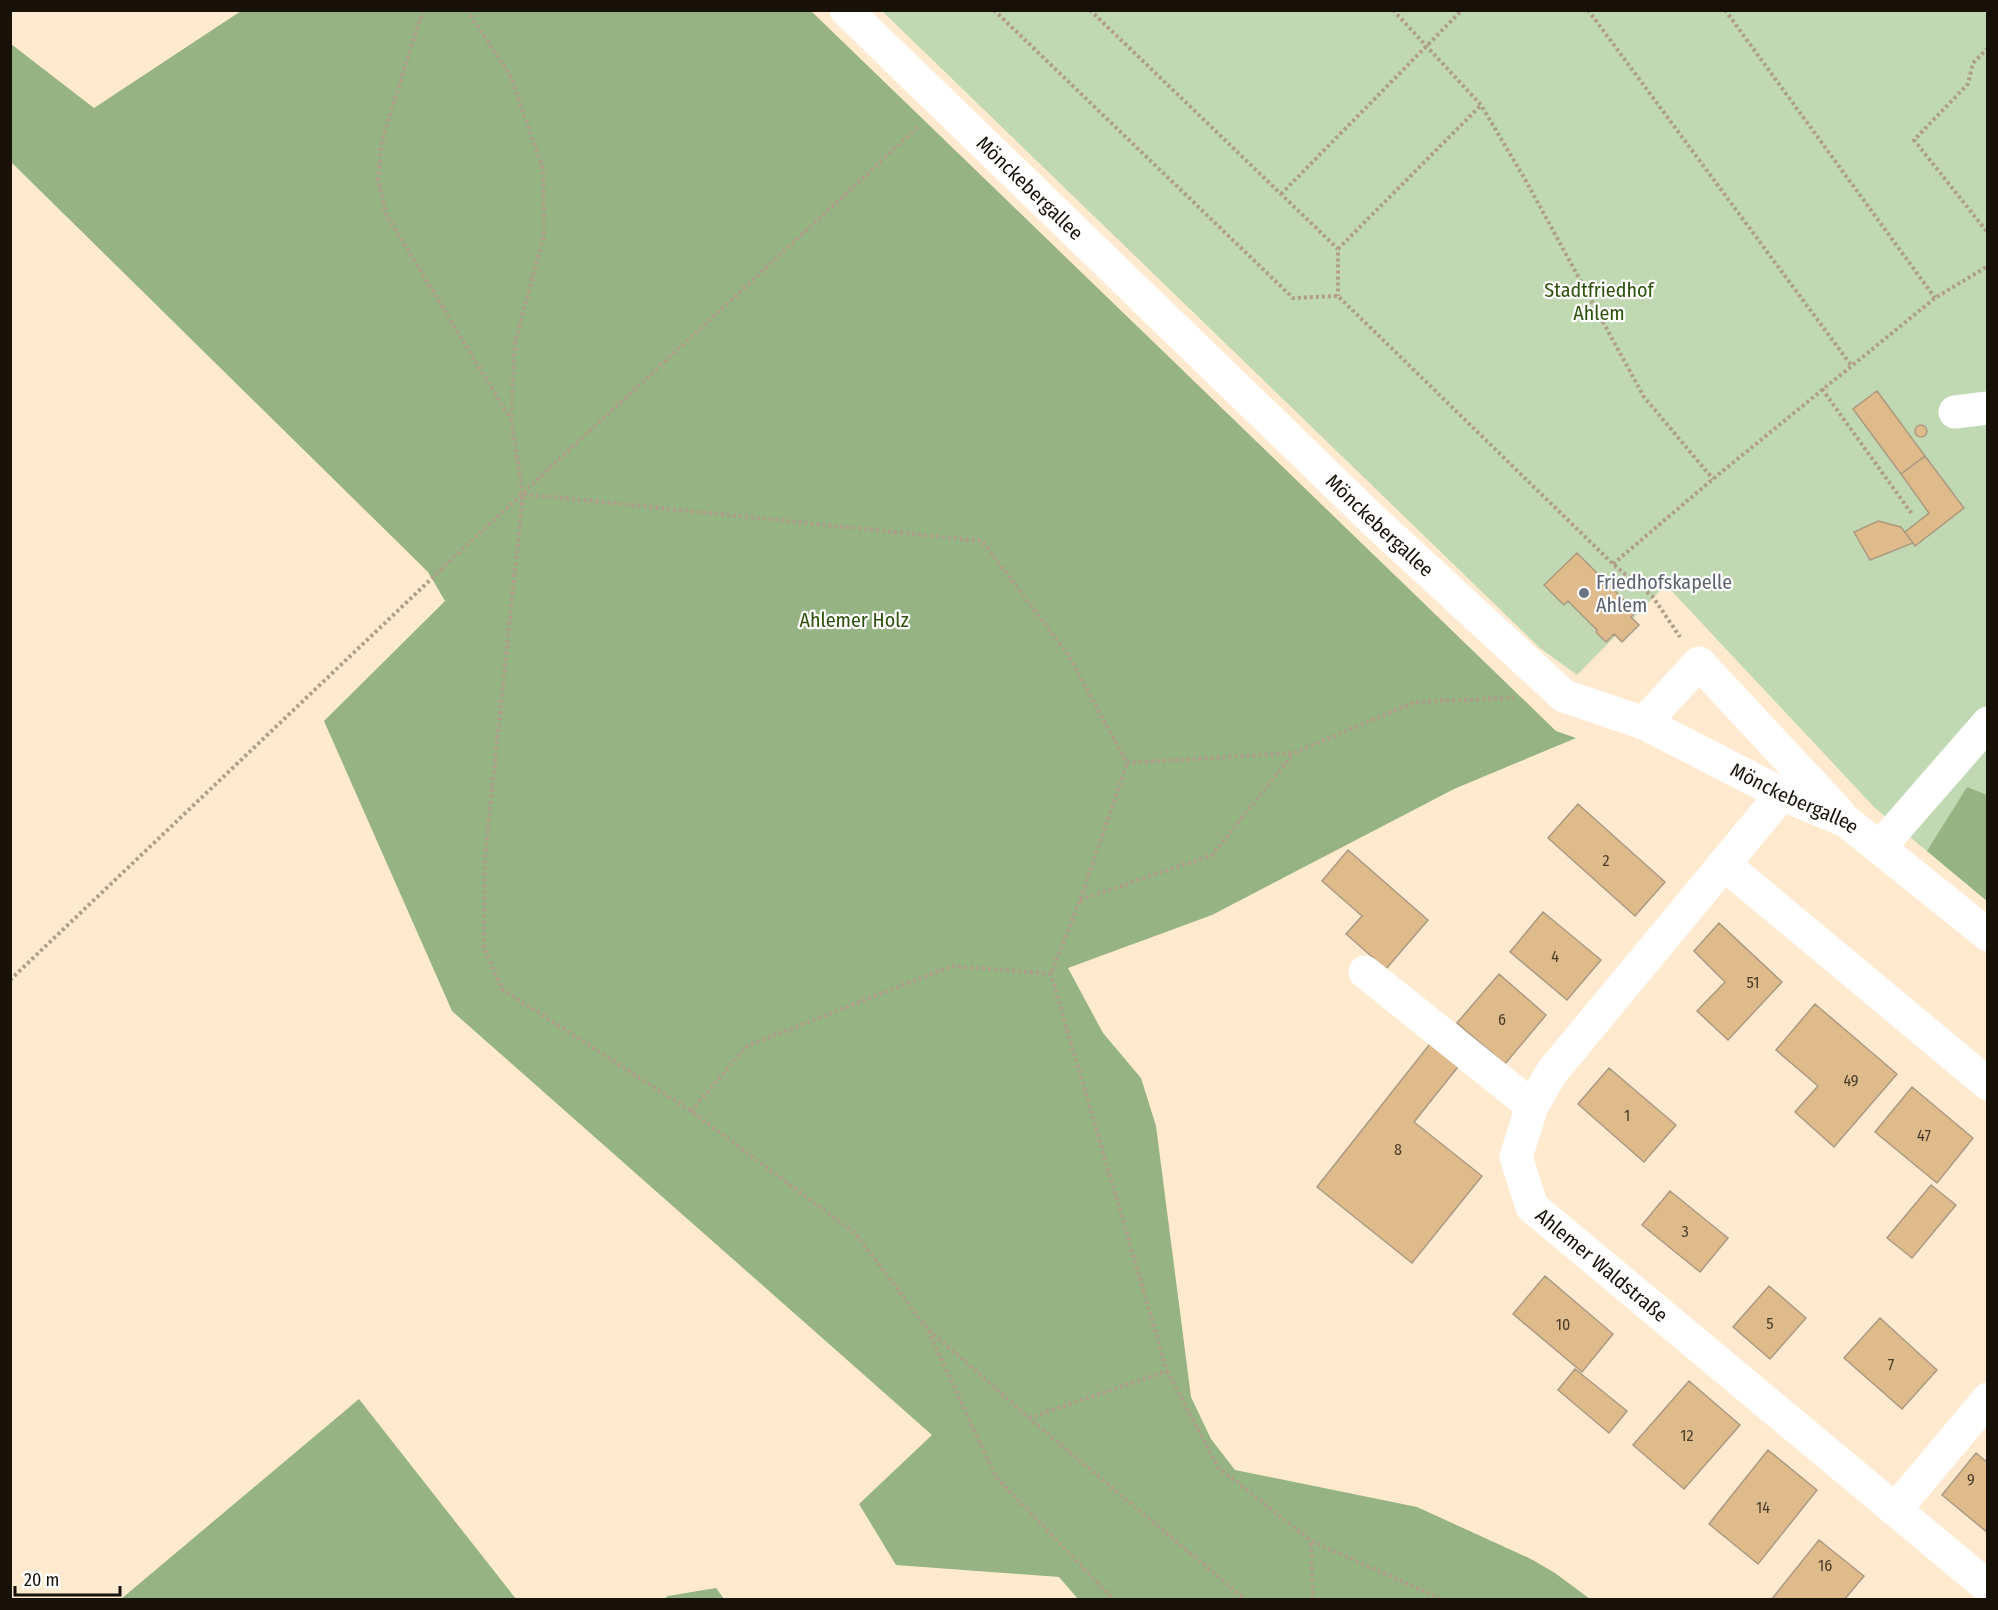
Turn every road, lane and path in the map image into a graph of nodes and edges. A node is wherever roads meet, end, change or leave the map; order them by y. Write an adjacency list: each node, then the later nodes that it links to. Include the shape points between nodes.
1 (423, 10): 24 (path, via 382,140 378,180 386,214)
2 (467, 10): 24 (path, via 511,77 543,169 544,235 515,342)
3 (846, 10): 12 (street, Mönckebergallee)
4 (994, 10): 18 (path, via 1293,298)
5 (1090, 10): 14 (path)
6 (1393, 10): 10 (path)
7 (1462, 10): 10 (path)
8 (1588, 10): 20 (path)
9 (1725, 10): 19 (path)
10 (1426, 46): 13 (path); 14 (path)
11 (1988, 48): 15 (path, via 1973,63 1968,84 1914,140)
12 (942, 104): 26 (path); 30 (street, Mönckebergallee, via 1372,519)
13 (1481, 105): 16 (path); 25 (path, via 1644,397)
14 (1281, 194): 16 (path)
15 (1988, 233)
16 (1338, 249): 18 (path)
17 (1988, 266): 19 (path)
18 (1338, 296): 28 (path)
19 (1935, 298): 20 (path)
20 (1851, 365): 21 (path)
21 (1822, 389): 25 (path); 27 (path)
22 (1988, 408): 23 (street)
23 (1955, 412)
24 (511, 420): 26 (path)
25 (1713, 479): 28 (path)
26 (523, 494): 34 (path, via 982,541 1067,653); 43 (path); 46 (path, via 485,857 484,948 502,989)
27 (1912, 514)
28 (1613, 564): 29 (path, via 1653,597)
29 (1699, 663): 31 (street); 36 (street)
30 (1564, 696): 31 (street, Mönckebergallee); 33 (path, via 1415,702)
31 (1644, 723): 35 (street, Mönckebergallee)
32 (1988, 723): 37 (street)
33 (1293, 753): 34 (path); 39 (path, via 1212,855)
34 (1127, 763): 39 (path)
35 (1782, 794): 36 (street, Mönckebergallee); 38 (street, Ahlemer Waldstraße)
36 (1846, 821): 37 (street, Mönckebergallee)
37 (1880, 847): 40 (street, Mönckebergallee)
38 (1725, 865): 44 (street); 45 (street, Ahlemer Waldstraße, via 1552,1072)
39 (1080, 900): 42 (path)
40 (1988, 935)
41 (1365, 972): 45 (street)
42 (1051, 974): 46 (path, via 952,966 747,1046); 48 (path)
43 (10, 980)
44 (1988, 1083)
45 (1532, 1107): 51 (street, Ahlemer Waldstraße, via 1516,1157 1532,1207)
46 (691, 1111): 47 (path, via 856,1234)
47 (926, 1327): 50 (path); 54 (path, via 996,1477)
48 (1167, 1371): 50 (path); 52 (path, via 1218,1467)
49 (1988, 1399): 51 (street)
50 (1029, 1418): 55 (path)
51 (1895, 1510): 53 (street, Ahlemer Waldstraße)
52 (1311, 1541): 56 (path); 57 (path)
53 (1988, 1587)
54 (1114, 1599)
55 (1246, 1599)
56 (1313, 1599)
57 (1444, 1599)

